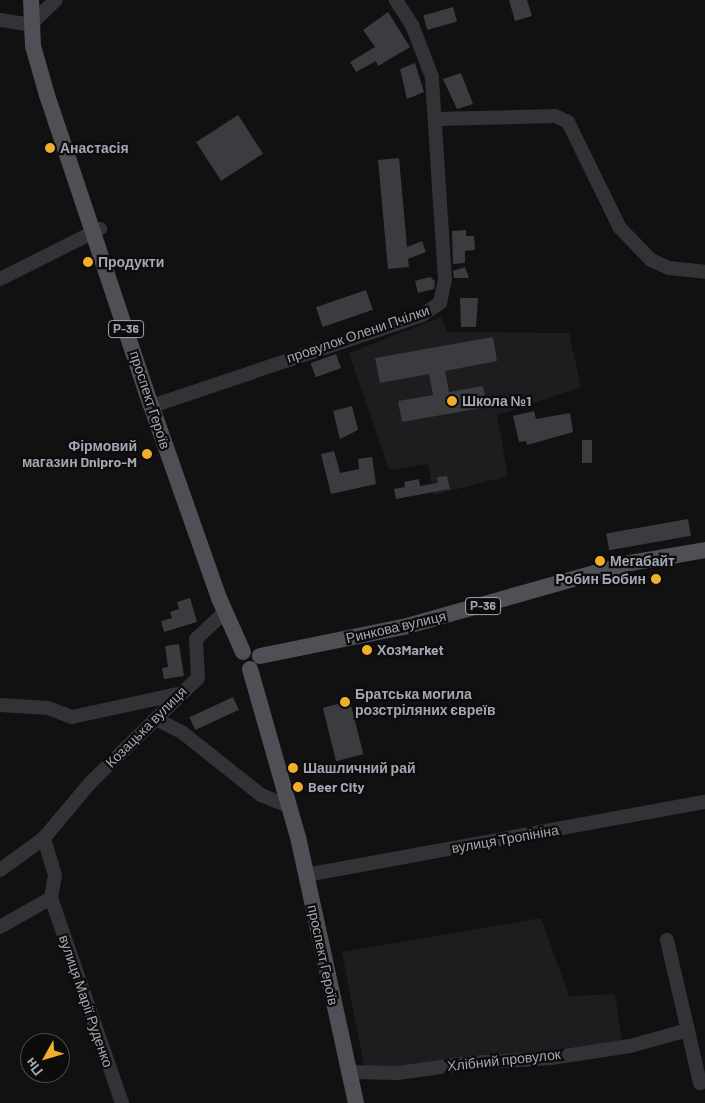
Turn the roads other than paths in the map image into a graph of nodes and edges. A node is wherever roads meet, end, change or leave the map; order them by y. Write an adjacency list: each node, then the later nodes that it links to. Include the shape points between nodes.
1 (31, 0): 4 (main road, проспект Героїв / Р-36)
2 (56, 0): 4 (street)
3 (396, 0): 6 (street, провулок Олени Пчілки, via 424,51 432,77)
4 (36, 13): 5 (street); 7 (main road, проспект Героїв / Р-36, via 46,64)
5 (0, 21)
6 (436, 120): 8 (street, via 555,116 568,122 620,228 651,260 669,268); 10 (street, провулок Олени Пчілки, via 445,280 440,303 422,315)
7 (97, 232): 9 (street); 10 (main road, проспект Героїв / Р-36); 12 (main road, проспект Героїв / Р-36)
8 (705, 272)
9 (0, 279)
10 (158, 404): 13 (main road, проспект Героїв / Р-36)
11 (705, 550): 13 (main road, Ринкова вулиця / Р-36, via 630,563 408,626)
12 (225, 612): 13 (main road, проспект Героїв / Р-36); 14 (street, Козацька вулиця, via 196,638 198,678)
13 (251, 656): 18 (main road, проспект Героїв)
14 (178, 694): 15 (street, via 72,717 48,708); 16 (street, Козацька вулиця)
15 (0, 706)
16 (158, 720): 18 (street, via 183,733 260,795); 19 (street, Козацька вулиця, via 91,782)
17 (705, 802): 21 (street, вулиця Тропініна)
18 (290, 807): 21 (main road, проспект Героїв)
19 (44, 838): 20 (street, Козацька вулиця); 22 (street, via 55,875)
20 (0, 870)
21 (306, 875): 26 (main road, проспект Героїв)
22 (51, 898): 23 (street); 28 (street, вулиця Марії Руденко)
23 (0, 927)
24 (667, 940): 25 (street)
25 (688, 1030): 26 (street, Хлібний провулок, via 630,1046 543,1058 468,1063 398,1073); 27 (street)
26 (348, 1072): 29 (main road, проспект Героїв)
27 (700, 1083)
28 (122, 1103)
29 (356, 1103)

